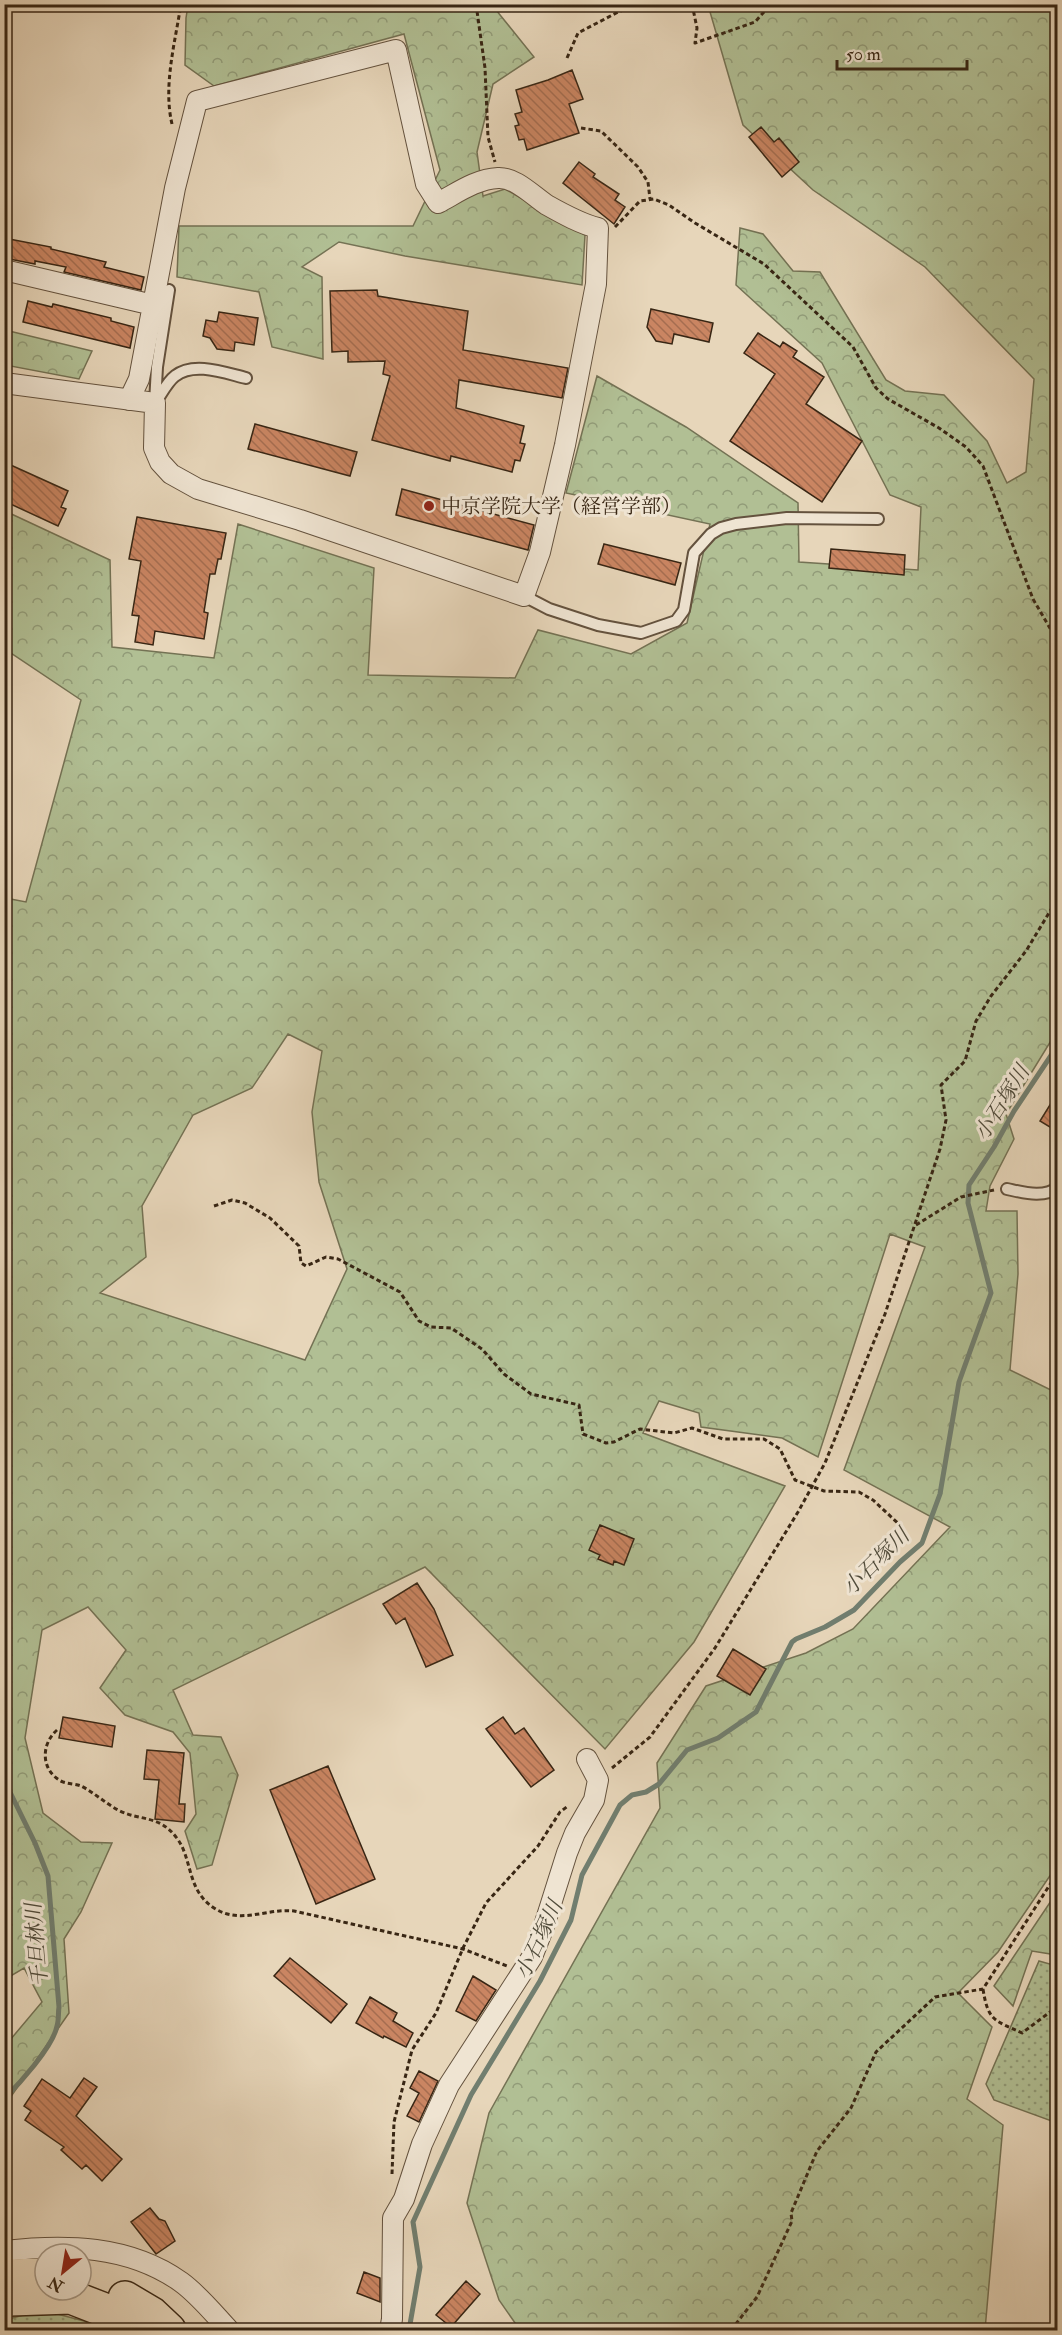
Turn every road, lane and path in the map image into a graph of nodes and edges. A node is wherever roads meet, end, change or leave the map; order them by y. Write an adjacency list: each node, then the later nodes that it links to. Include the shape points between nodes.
1 (181, 4): 8 (path, via 168,110 176,141)
2 (476, 4): 9 (path, via 485,68 488,137)
3 (646, 4): 6 (path, via 620,11 578,33)
4 (692, 4): 5 (path, via 697,28 695,43 755,22)
5 (771, 4)
6 (567, 58)
7 (581, 128): 10 (path, via 601,131 638,167 648,182)
8 (184, 151): 9 (street, via 196,101 396,50 426,184 438,203 478,182); 14 (street)
9 (500, 177): 11 (street)
10 (650, 199): 11 (path, via 640,201 615,228); 21 (path, via 669,205 764,264 853,347 876,388 888,399 939,428 975,456 990,482 1033,599)
11 (598, 228): 20 (street, via 596,284 564,445 540,552)
12 (4, 270): 14 (street)
13 (169, 290): 18 (lane)
14 (153, 305): 17 (street, via 139,379)
15 (246, 378): 18 (lane, via 206,369 188,370 176,376)
16 (4, 383): 17 (street)
17 (129, 400): 18 (street)
18 (155, 404): 20 (street, via 154,448 160,462 171,474 198,489)
19 (878, 519): 20 (lane, via 787,518 721,528 694,553 684,610 676,621 641,633 598,625)
20 (524, 596)
21 (1058, 642)
22 (1058, 898): 27 (path, via 976,1021 965,1061 941,1085 946,1120)
23 (1058, 1187): 24 (lane, via 1040,1194)
24 (1007, 1189)
25 (977, 1192): 27 (path, via 961,1197)
26 (214, 1206): 28 (path, via 232,1200 270,1218 299,1246 301,1263 306,1266 326,1257 338,1259 400,1292 419,1321 431,1327 451,1328 482,1349 504,1374 531,1394 579,1405 583,1434 606,1443 640,1429 674,1433 692,1428 723,1439 764,1439 780,1449 795,1480)
27 (914, 1226): 28 (path, via 885,1314)
28 (812, 1488): 29 (path, via 859,1492); 32 (path, via 715,1648 650,1737)
29 (903, 1527)
30 (57, 1730): 34 (path, via 46,1746 48,1770 63,1782 81,1786 122,1812 160,1822 177,1838 194,1886 214,1908 236,1917 294,1911)
31 (587, 1759): 32 (street)
32 (598, 1780): 34 (path, via 560,1812 538,1846 486,1903); 35 (street, via 594,1800 560,1871 532,1957)
33 (1058, 1872): 36 (path)
34 (463, 1949): 35 (path); 38 (path, via 436,2013 412,2050 394,2122)
35 (522, 1971): 47 (street, via 449,2085 422,2144 404,2199 393,2217)
36 (983, 1989): 37 (path, via 986,2011 1022,2033); 48 (path, via 935,1998 876,2052 851,2108 817,2151 790,2213 792,2221 761,2289)
37 (1058, 2006)
38 (392, 2176)
39 (4, 2251): 46 (street, via 82,2247 153,2265 182,2282)
40 (33, 2275): 41 (highway)
41 (4, 2276)
42 (93, 2286): 45 (highway, via 120,2295 152,2314)
43 (4, 2301): 44 (highway, via 71,2297 107,2311)
44 (140, 2331)
45 (169, 2331)
46 (229, 2331)
47 (390, 2331)
48 (731, 2331)

